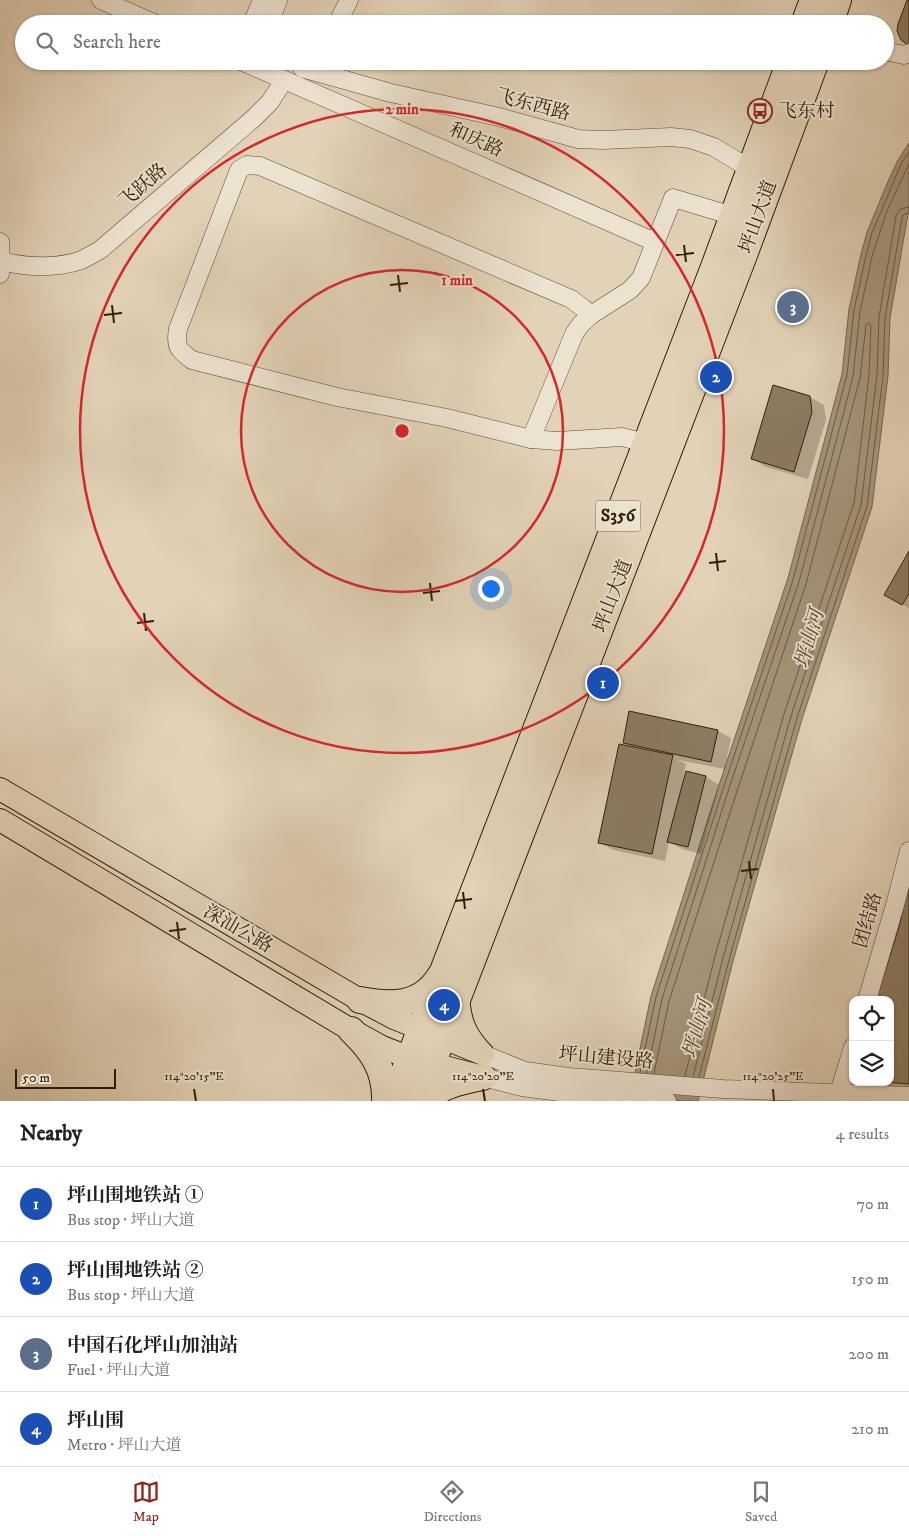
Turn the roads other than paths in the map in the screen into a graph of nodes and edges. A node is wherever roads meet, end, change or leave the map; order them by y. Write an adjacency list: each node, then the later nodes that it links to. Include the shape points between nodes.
1 (101, 0): 7 (street)
2 (262, 0): 8 (street)
3 (278, 0): 9 (street)
4 (349, 0): 10 (street)
5 (813, 0): 11 (highway)
6 (838, 0): 12 (highway)
7 (135, 15)
8 (256, 15)
9 (272, 15)
10 (342, 15)
11 (807, 15)
12 (833, 15)
13 (894, 53): 14 (street)
14 (909, 53)
15 (264, 70): 19 (street, 和庆路)
16 (320, 70): 20 (street, 飞东西路, via 391,93 578,139 671,136 690,139 714,147)
17 (787, 70): 20 (highway, 坪山大道 / S356)
18 (813, 70): 33 (highway, 坪山大道 / S356)
19 (284, 80): 23 (street, 和庆路); 24 (street, 飞跃路, via 270,102 254,118 100,250 80,261 58,266)
20 (750, 169): 21 (highway, 坪山大道 / S356)
21 (733, 216): 23 (street, via 674,198); 27 (highway, 坪山大道 / S356)
22 (0, 242): 24 (street)
23 (655, 242): 25 (street, via 641,278 630,290)
24 (0, 265)
25 (591, 316): 26 (street, via 574,334); 26 (street, via 571,299 260,166 247,164 238,170 178,329 176,340 182,353 192,360 337,397 447,418)
26 (531, 439): 27 (street, via 558,442 622,437)
27 (646, 443): 31 (highway, 坪山大道 / S356)
28 (0, 789): 34 (main road, 深汕公路)
29 (0, 820): 35 (main road, 深汕公路)
30 (909, 851): 32 (street, 团结路)
31 (444, 969): 34 (highway, via 426,992 413,999 397,1004); 36 (highway, 坪山大道 / S356)
32 (868, 996)
33 (458, 997): 36 (highway, 坪山大道 / S356); 39 (main road, via 465,1031)
34 (360, 1000): 36 (main road, 深汕公路)
35 (351, 1030): 38 (main road, 深汕公路, via 382,1047); 43 (highway, via 377,1060 383,1077)
36 (432, 1034): 38 (highway, 坪山大道 / S356); 39 (main road, 深汕公路)
37 (849, 1060): 41 (street)
38 (421, 1061): 39 (main road, 深汕公路); 44 (highway, 坪山大道 / S356); 45 (highway, 坪山大道 / S356)
39 (483, 1065): 40 (street, 坪山建设路, via 522,1087 567,1093); 46 (highway)
40 (622, 1089): 41 (street, 坪山建设路); 47 (street, 坪山建设路)
41 (839, 1093): 42 (street, 坪山建设路)
42 (909, 1096)
43 (385, 1101)
44 (393, 1101)
45 (418, 1101)
46 (425, 1101)
47 (667, 1101)

